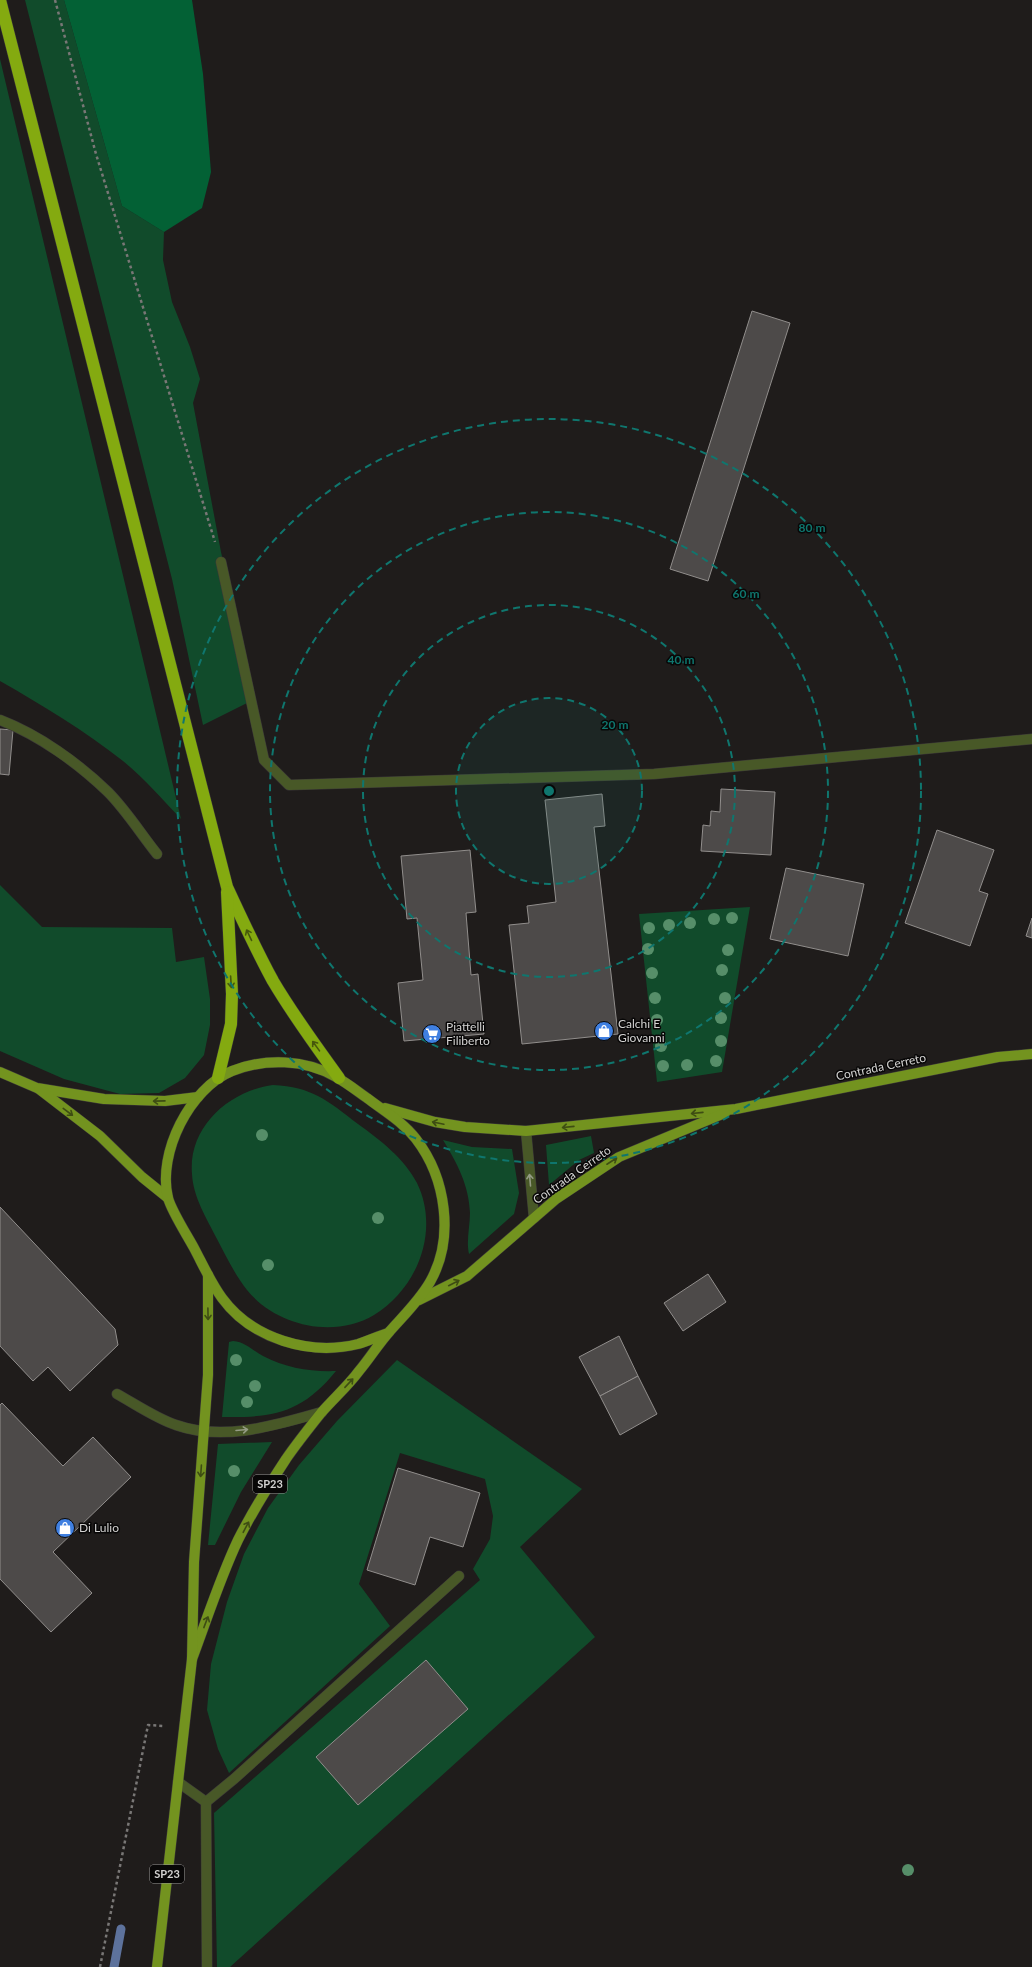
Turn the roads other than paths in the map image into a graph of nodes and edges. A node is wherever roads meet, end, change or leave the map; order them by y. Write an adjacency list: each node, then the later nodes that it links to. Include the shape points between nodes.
1 (0, 0): 6 (highway)
2 (221, 562): 4 (street, via 264,760 289,785 654,774)
3 (0, 720): 5 (street, via 16,726 66,757 109,793)
4 (1032, 739)
5 (158, 854)
6 (227, 887): 9 (highway, one-way to 9, via 231,1024); 10 (highway, one-way to 6, via 274,982)
7 (1032, 1054): 14 (main road, Contrada Cerreto, via 998,1057)
8 (0, 1072): 11 (main road)
9 (218, 1078): 10 (main road, via 247,1066 278,1062 310,1066); 12 (main road)
10 (339, 1078): 13 (main road)
11 (37, 1088): 12 (main road, one-way to 11, via 165,1101 126,1101 77,1096); 16 (main road, one-way to 16, via 100,1136)
12 (198, 1097): 16 (main road, via 182,1119 171,1144 167,1171)
13 (378, 1106): 15 (main road, Contrada Cerreto, one-way to 13, via 465,1127 435,1122); 19 (main road, via 398,1120 415,1138 429,1159 439,1182 444,1206 440,1255 432,1279)
14 (736, 1109): 15 (main road, Contrada Cerreto, one-way to 15); 17 (main road, Contrada Cerreto, one-way to 14, via 556,1199 619,1156)
15 (526, 1131): 17 (street, one-way to 15)
16 (168, 1198): 18 (main road)
17 (534, 1218): 19 (main road, Contrada Cerreto, one-way to 17, via 467,1276)
18 (208, 1275): 20 (main road, via 223,1300 246,1321 271,1337 300,1346 330,1348 360,1344); 23 (main road, SP23, one-way to 23, via 208,1375)
19 (419, 1300): 20 (main road)
20 (388, 1333): 22 (main road, SP23, one-way to 20, via 359,1372)
21 (117, 1394): 23 (street, via 175,1425)
22 (322, 1412): 23 (street, one-way to 22, via 269,1427); 25 (main road, SP23, one-way to 22, via 238,1541 259,1501 282,1465)
23 (204, 1432): 25 (main road, SP23, one-way to 25, via 194,1562)
24 (460, 1576): 27 (street)
25 (192, 1659): 26 (main road, SP23)
26 (178, 1782): 27 (street); 28 (main road, SP23)
27 (206, 1802): 29 (street)
28 (157, 1967)
29 (206, 1967)

